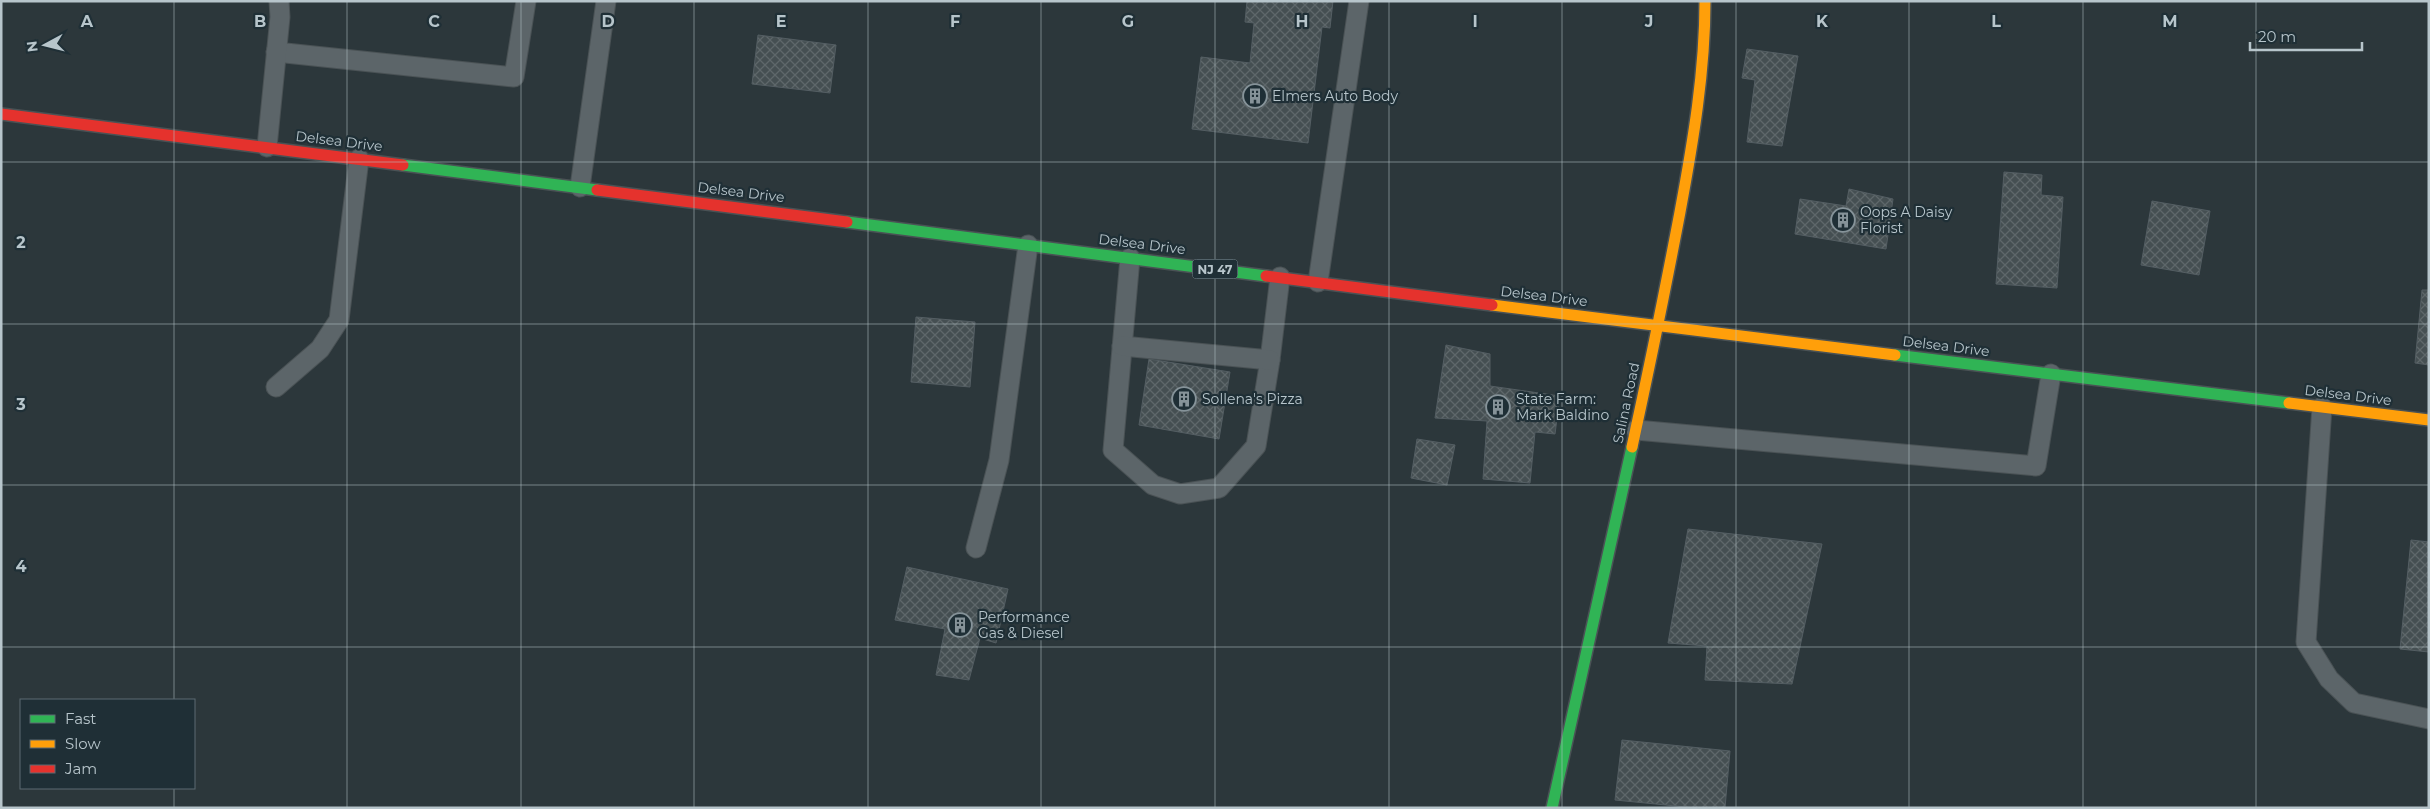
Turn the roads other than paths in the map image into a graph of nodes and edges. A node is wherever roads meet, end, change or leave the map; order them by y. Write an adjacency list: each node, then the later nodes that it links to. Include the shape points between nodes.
1 (279, 1): 6 (lane)
2 (526, 1): 6 (lane, via 514,77)
3 (606, 1): 10 (lane)
4 (1360, 1): 14 (lane)
5 (1706, 1): 15 (main road, Salina Road, via 1694,135)
6 (276, 52): 8 (lane)
7 (1, 114): 8 (main road, Delsea Drive / NJ 47)
8 (267, 147): 9 (main road, Delsea Drive / NJ 47)
9 (359, 159): 10 (main road, Delsea Drive / NJ 47); 19 (lane, via 340,320 320,348)
10 (580, 187): 11 (main road, Delsea Drive / NJ 47)
11 (1028, 245): 12 (main road, Delsea Drive / NJ 47); 23 (lane, via 1000,460)
12 (1130, 258): 13 (main road, Delsea Drive / NJ 47); 16 (lane)
13 (1280, 277): 14 (main road, Delsea Drive / NJ 47); 17 (lane)
14 (1318, 282): 15 (main road, Delsea Drive / NJ 47)
15 (1659, 326): 18 (main road, Delsea Drive / NJ 47); 22 (main road, Salina Road)
16 (1122, 346): 17 (lane); 17 (lane, via 1113,450 1153,485 1180,494 1219,488 1256,446)
17 (1270, 360)
18 (2051, 374): 20 (main road, Delsea Drive / NJ 47); 22 (lane, via 2036,466)
19 (276, 387)
20 (2322, 407): 21 (main road, Delsea Drive / NJ 47); 24 (lane, via 2306,642 2329,679 2354,703)
21 (2429, 420)
22 (1636, 430): 25 (main road, Salina Road)
23 (976, 548)
24 (2429, 719)
25 (1552, 808)

